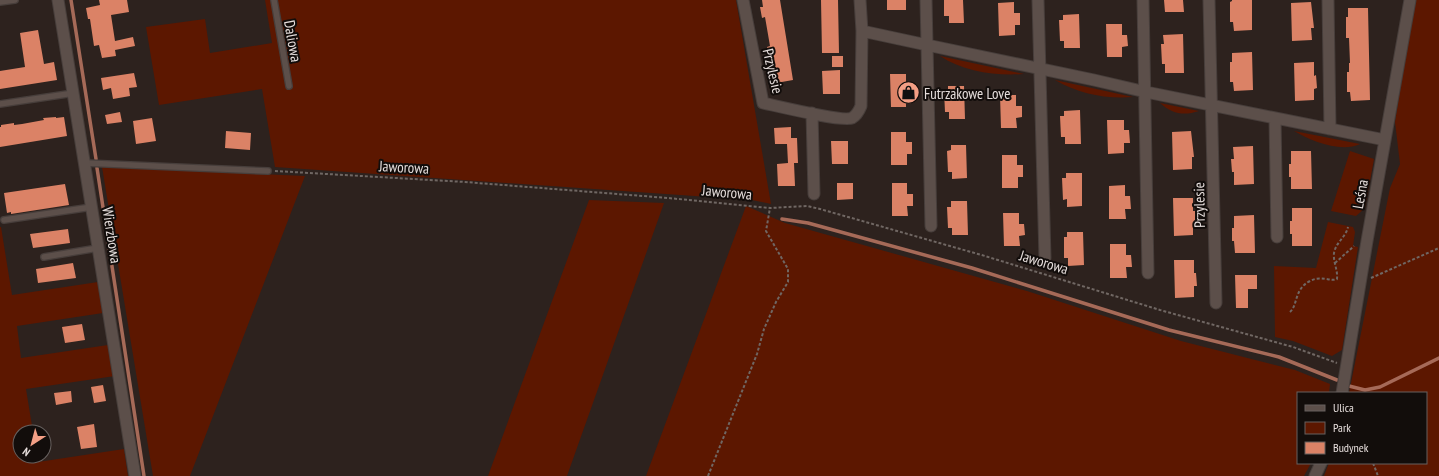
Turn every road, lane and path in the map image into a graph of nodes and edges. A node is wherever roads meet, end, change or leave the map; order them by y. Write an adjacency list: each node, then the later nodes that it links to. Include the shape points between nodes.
1 (15, 0): 12 (lane)
2 (58, 0): 18 (street, Wierzbowa)
3 (274, 0): 16 (lane, Daliowa)
4 (744, 0): 21 (street, Przylesie, via 763,103)
5 (860, 0): 13 (street, Przylesie)
6 (926, 0): 14 (street)
7 (1038, 0): 15 (street)
8 (1143, 0): 17 (street)
9 (1209, 0): 20 (street, Przylesie)
10 (1328, 0): 23 (street)
11 (1410, 0): 24 (street, Leśna)
12 (0, 2)
13 (862, 31): 14 (street); 21 (street, Przylesie, via 862,106 859,112 848,119)
14 (927, 45): 15 (street); 31 (street)
15 (1040, 69): 17 (street); 38 (street)
16 (289, 86)
17 (1146, 92): 20 (street); 40 (street)
18 (74, 93): 19 (lane); 25 (street, Wierzbowa)
19 (0, 104)
20 (1212, 106): 22 (street); 42 (street, Przylesie)
21 (812, 113): 27 (street)
22 (1275, 118): 23 (street); 33 (street)
23 (1330, 129): 24 (street)
24 (1385, 140): 34 (street, Leśna)
25 (85, 162): 26 (lane); 28 (street, Wierzbowa)
26 (268, 171): 29 (path, Jaworowa, via 465,182)
27 (814, 194)
28 (92, 207): 30 (lane); 35 (street, Wierzbowa)
29 (770, 208): 44 (path, Jaworowa, via 807,206 820,209 1293,347); 49 (path, via 766,231 788,269 788,282 764,329 757,354)
30 (4, 220)
31 (931, 226)
32 (1348, 227): 39 (path, via 1346,234 1336,246)
33 (1277, 237)
34 (1367, 241): 39 (path, via 1359,240); 41 (street, Leśna)
35 (99, 248): 37 (lane); 48 (street, Wierzbowa)
36 (1439, 248): 41 (path, via 1369,279)
37 (44, 257)
38 (1045, 258)
39 (1335, 264): 43 (path, via 1337,279 1321,278 1307,283 1298,294 1294,308)
40 (1148, 273)
41 (1360, 277): 44 (street, Leśna)
42 (1216, 303)
43 (1290, 312)
44 (1346, 366): 45 (street, Leśna)
45 (1342, 392)
46 (1321, 464): 50 (street)
47 (1373, 464): 51 (path)
48 (135, 476)
49 (708, 476)
50 (1315, 476)
51 (1378, 476)

